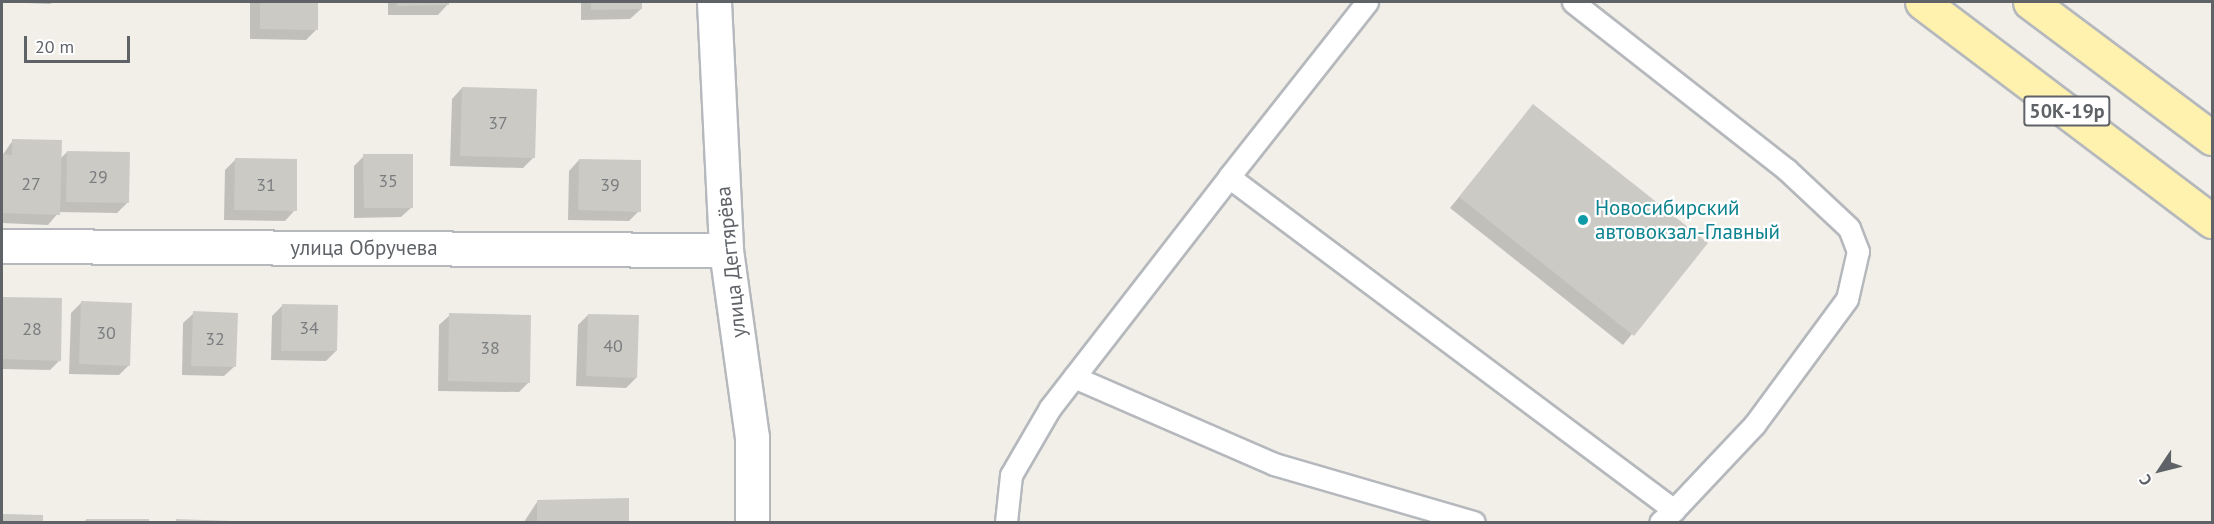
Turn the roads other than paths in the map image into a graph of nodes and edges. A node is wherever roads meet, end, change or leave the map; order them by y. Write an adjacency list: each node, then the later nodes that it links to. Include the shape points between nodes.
1 (714, 2): 10 (street, улица Дегтярёва)
2 (1366, 2): 7 (lane)
3 (1573, 2): 12 (lane, via 1786,169 1849,228 1858,251 1847,299 1754,425)
4 (1922, 2): 8 (main road, 50К-19р)
5 (2030, 2): 6 (main road, 50К-19р)
6 (2212, 138)
7 (1229, 177): 11 (lane); 12 (lane)
8 (2212, 221)
9 (2, 246): 10 (street, улица Обручева)
10 (726, 249): 13 (street, улица Дегтярёва, via 752,438)
11 (1074, 377): 14 (lane, via 1011,475); 15 (lane, via 1274,464)
12 (1667, 516)
13 (752, 522)
14 (1006, 522)
15 (1474, 522)

